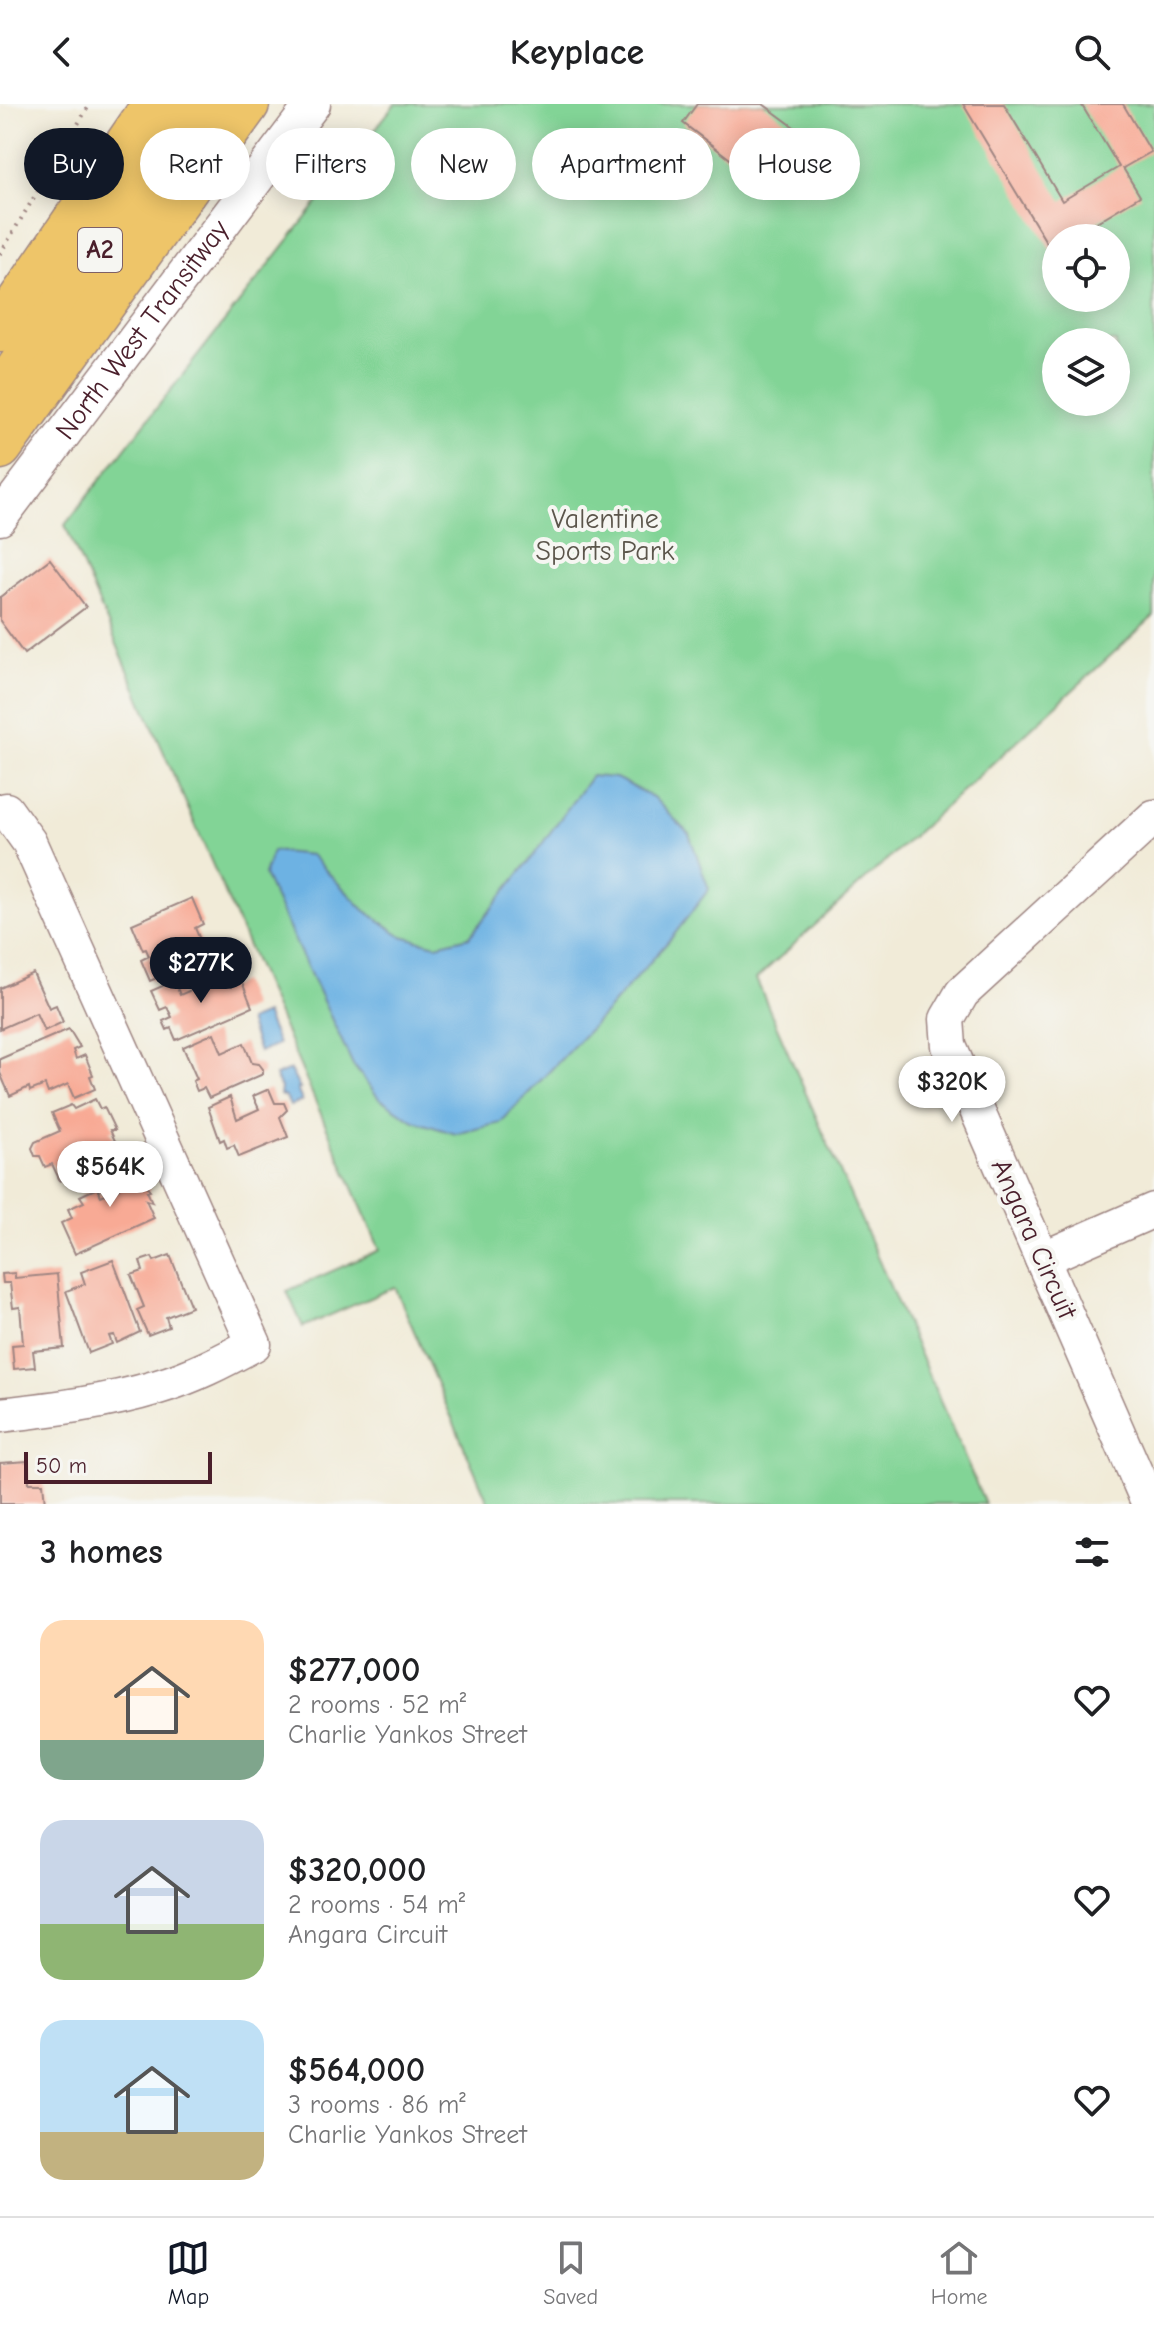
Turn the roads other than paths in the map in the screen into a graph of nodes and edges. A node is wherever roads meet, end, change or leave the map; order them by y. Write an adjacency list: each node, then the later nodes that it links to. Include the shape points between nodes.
1 (119, 104): 6 (highway)
2 (155, 104): 7 (highway, A2)
3 (201, 104): 8 (highway, A2)
4 (247, 104): 9 (highway)
5 (313, 104): 10 (street, North West Transitway)
6 (0, 297)
7 (0, 330)
8 (0, 396)
9 (0, 447)
10 (0, 518)
11 (6, 810): 15 (street, via 29,842 254,1344 159,1387 83,1405)
12 (1154, 817): 14 (street, Angara Circuit, via 962,993 947,1019 949,1046)
13 (1154, 1210): 14 (street)
14 (1042, 1259): 16 (street, Angara Circuit)
15 (0, 1415)
16 (1149, 1504)

